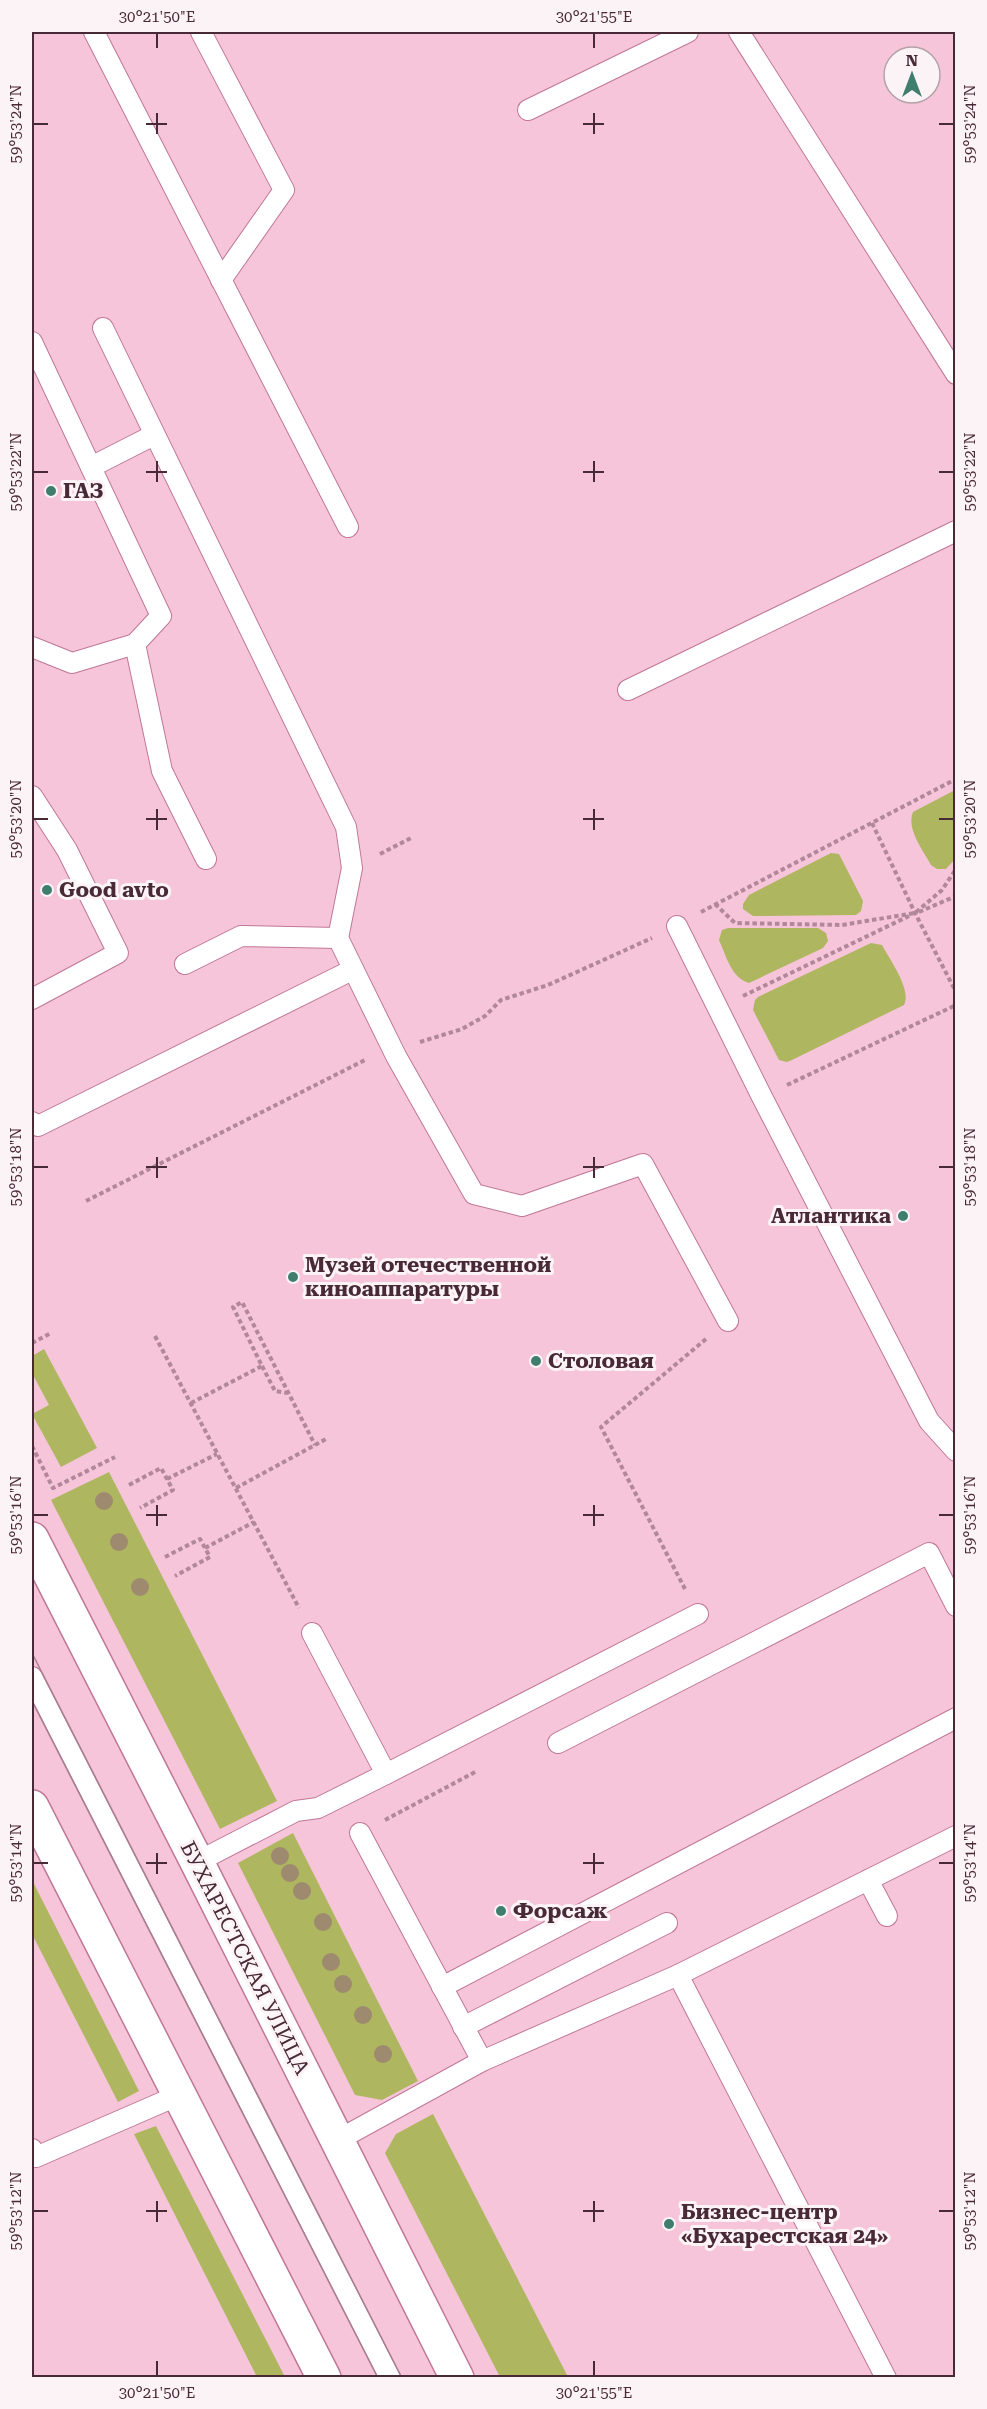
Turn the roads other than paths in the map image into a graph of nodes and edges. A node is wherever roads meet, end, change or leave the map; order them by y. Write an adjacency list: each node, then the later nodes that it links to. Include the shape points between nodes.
1 (94, 32): 6 (lane)
2 (201, 32): 6 (lane, via 284,190)
3 (688, 32): 5 (lane)
4 (739, 32): 9 (lane)
5 (528, 110)
6 (220, 280): 12 (lane)
7 (103, 328): 10 (lane)
8 (32, 342): 11 (lane)
9 (956, 374)
10 (154, 435): 11 (lane); 20 (lane, via 346,827 352,868)
11 (91, 468): 14 (lane, via 161,616)
12 (348, 527)
13 (956, 531): 16 (lane)
14 (135, 644): 15 (lane, via 72,663); 18 (lane, via 162,771)
15 (32, 647)
16 (628, 690)
17 (32, 796): 23 (lane, via 67,850 118,953)
18 (206, 860)
19 (677, 926): 26 (lane, via 929,1420)
20 (338, 938): 21 (lane, via 241,936); 22 (lane)
21 (185, 964)
22 (352, 970): 24 (lane, via 38,1126); 25 (lane, via 474,1194 522,1206 643,1164)
23 (32, 999)
24 (32, 1122)
25 (728, 1321)
26 (956, 1451)
27 (32, 1539): 38 (main road, БУХАРЕСТСКАЯ УЛИЦА)
28 (956, 1606): 33 (lane, via 929,1553)
29 (698, 1614): 34 (lane)
30 (312, 1633): 34 (lane)
31 (32, 1677): 50 (lane)
32 (956, 1718): 43 (lane)
33 (558, 1743)
34 (386, 1774): 38 (lane, via 318,1808 296,1811)
35 (32, 1806): 46 (main road)
36 (360, 1833): 43 (lane)
37 (956, 1836): 39 (lane)
38 (197, 1862): 47 (main road, БУХАРЕСТСКАЯ УЛИЦА)
39 (868, 1880): 40 (lane); 42 (lane)
40 (887, 1917)
41 (667, 1923): 44 (lane)
42 (678, 1975): 45 (lane); 52 (lane)
43 (442, 1987): 44 (lane)
44 (464, 2027): 45 (lane)
45 (482, 2061): 47 (lane)
46 (179, 2095): 48 (lane); 49 (main road)
47 (338, 2140): 51 (main road, БУХАРЕСТСКАЯ УЛИЦА)
48 (33, 2155)
49 (324, 2378)
50 (390, 2378)
51 (457, 2378)
52 (886, 2378)

